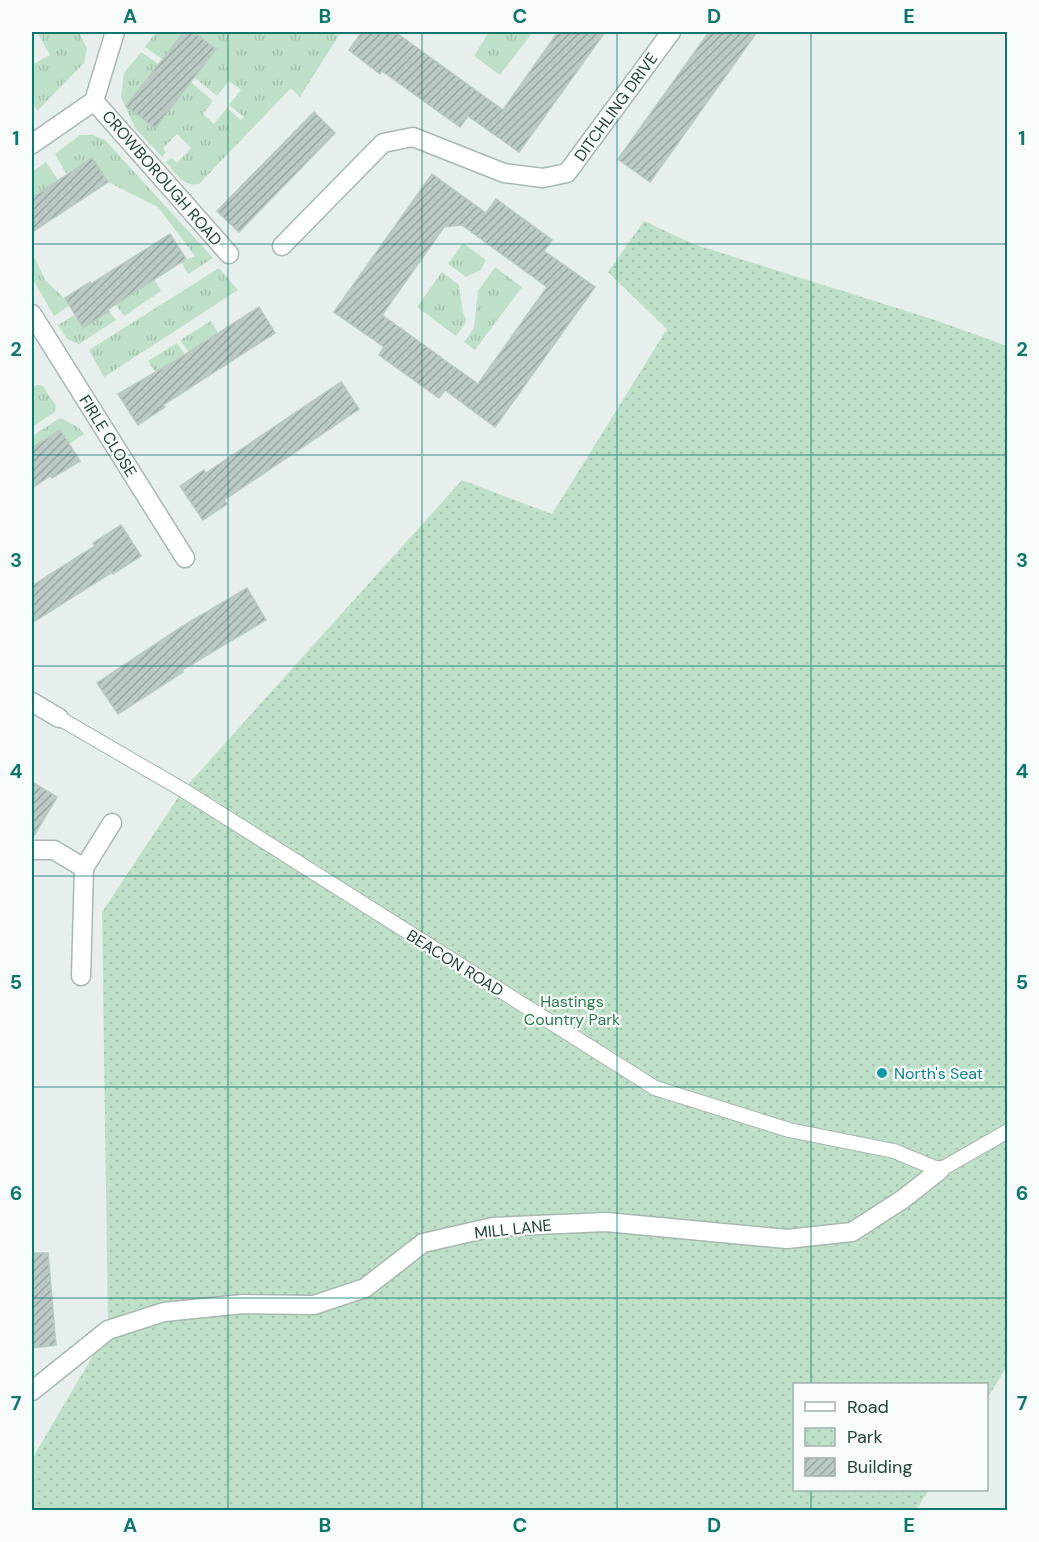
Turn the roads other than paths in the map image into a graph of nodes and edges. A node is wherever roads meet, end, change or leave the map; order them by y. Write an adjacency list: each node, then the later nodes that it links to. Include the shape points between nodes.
1 (115, 32): 3 (street, CROWBOROUGH ROAD)
2 (671, 32): 5 (street, DITCHLING DRIVE, via 567,173 543,178 504,173 413,137 383,143)
3 (94, 101): 4 (street, CROWBOROUGH ROAD); 6 (street, CROWBOROUGH ROAD)
4 (32, 144)
5 (282, 246)
6 (229, 254)
7 (32, 314): 8 (street, FIRLE CLOSE)
8 (185, 558)
9 (32, 702): 10 (street, BEACON ROAD)
10 (59, 718): 16 (lane, BEACON ROAD, via 183,790 655,1088 789,1131 894,1151)
11 (112, 823): 13 (street)
12 (32, 849): 13 (street, via 54,850)
13 (84, 868): 14 (street)
14 (81, 976)
15 (1008, 1131): 16 (lane, MILL LANE)
16 (940, 1170): 17 (street, MILL LANE, via 852,1232 787,1239 606,1222 493,1227 423,1243 365,1288 314,1305 243,1304 164,1312 108,1330)
17 (32, 1391)

